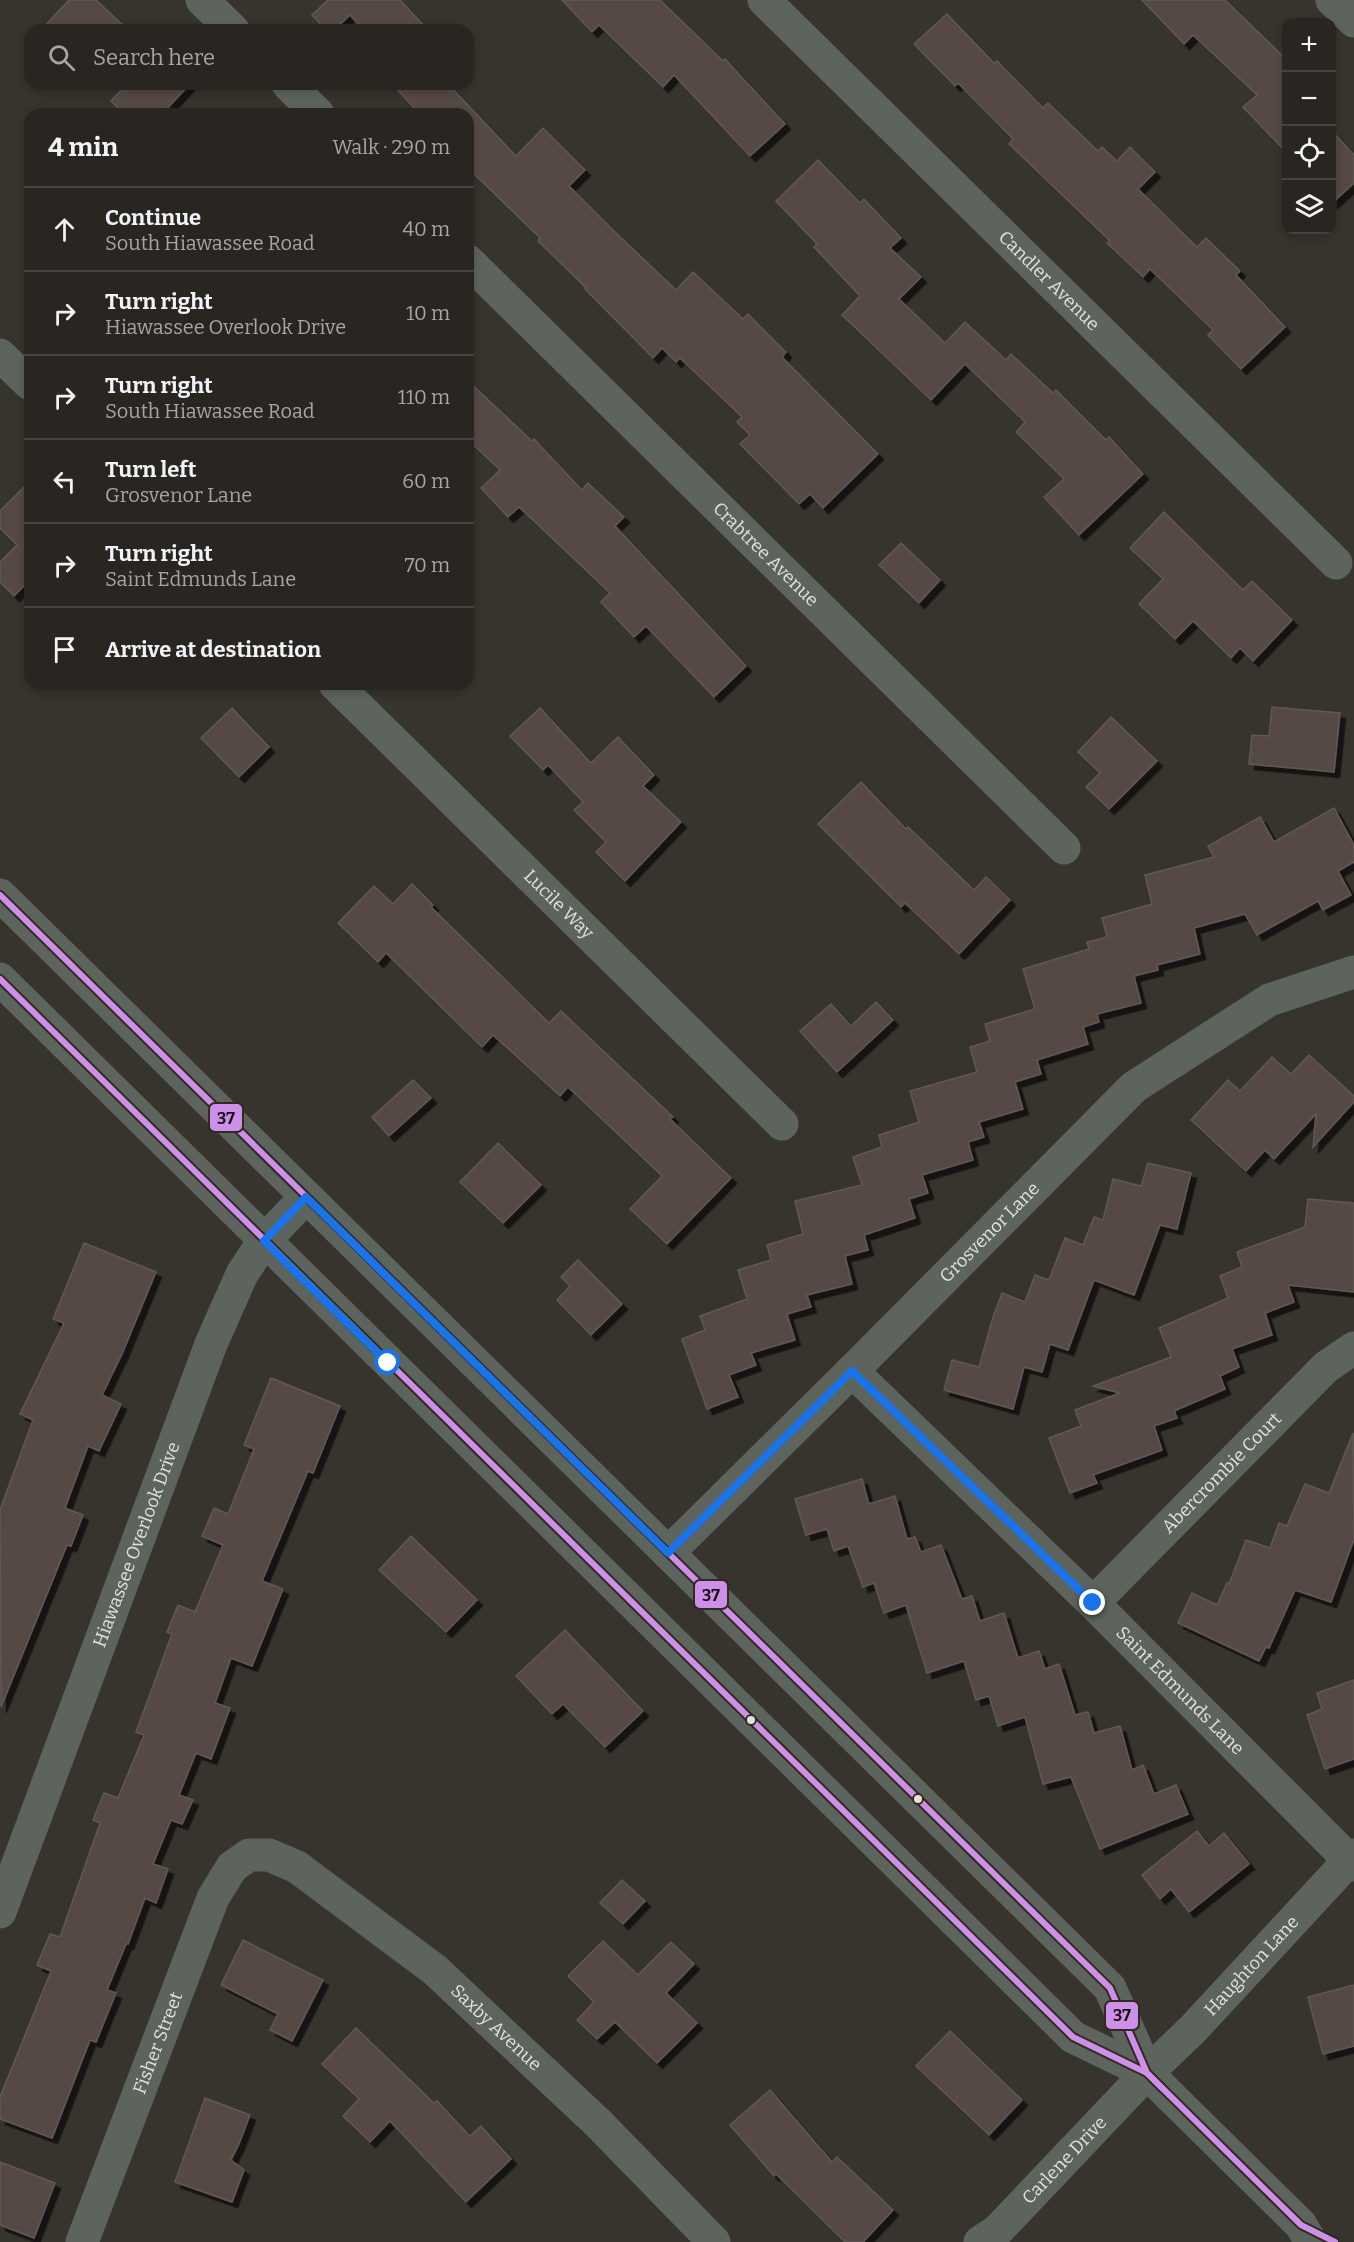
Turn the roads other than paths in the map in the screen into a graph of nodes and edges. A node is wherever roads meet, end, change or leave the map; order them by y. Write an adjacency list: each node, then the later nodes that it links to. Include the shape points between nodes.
1 (202, 0): 5 (street)
2 (764, 0): 11 (street, Candler Avenue)
3 (1332, 0): 4 (street)
4 (1354, 21)
5 (227, 24)
6 (294, 90): 7 (street)
7 (312, 108)
8 (474, 267): 13 (street, Crabtree Avenue)
9 (0, 355): 10 (street)
10 (24, 378)
11 (1336, 563)
12 (341, 690): 17 (street, Lucile Way)
13 (1064, 848)
14 (0, 895): 18 (street)
15 (1354, 972): 21 (street, Grosvenor Lane, via 1269,1000 1134,1087)
16 (0, 980): 19 (street)
17 (782, 1124)
18 (306, 1197): 19 (street, Hiawassee Overlook Drive); 22 (street)
19 (264, 1241): 26 (street, Hiawassee Overlook Drive, via 242,1274 211,1344); 27 (street, via 1073,2037)
20 (1354, 1348): 23 (street, Abercrombie Court, via 1326,1367)
21 (852, 1371): 22 (street, Grosvenor Lane); 23 (street, Saint Edmunds Lane)
22 (668, 1553): 27 (street, via 1110,1988)
23 (1093, 1603): 25 (street, Saint Edmunds Lane)
24 (249, 1855): 29 (street, Fisher Street, via 232,1867 213,1898); 30 (street, Saxby Avenue, via 269,1856 297,1867 435,1971 598,2123)
25 (1352, 1860): 27 (street, Haughton Lane)
26 (0, 1912)
27 (1147, 2073): 28 (street); 31 (street, Carlene Drive, via 997,2231)
28 (1303, 2236): 32 (street)
29 (82, 2242)
30 (714, 2242)
31 (980, 2242)
32 (1335, 2242)

